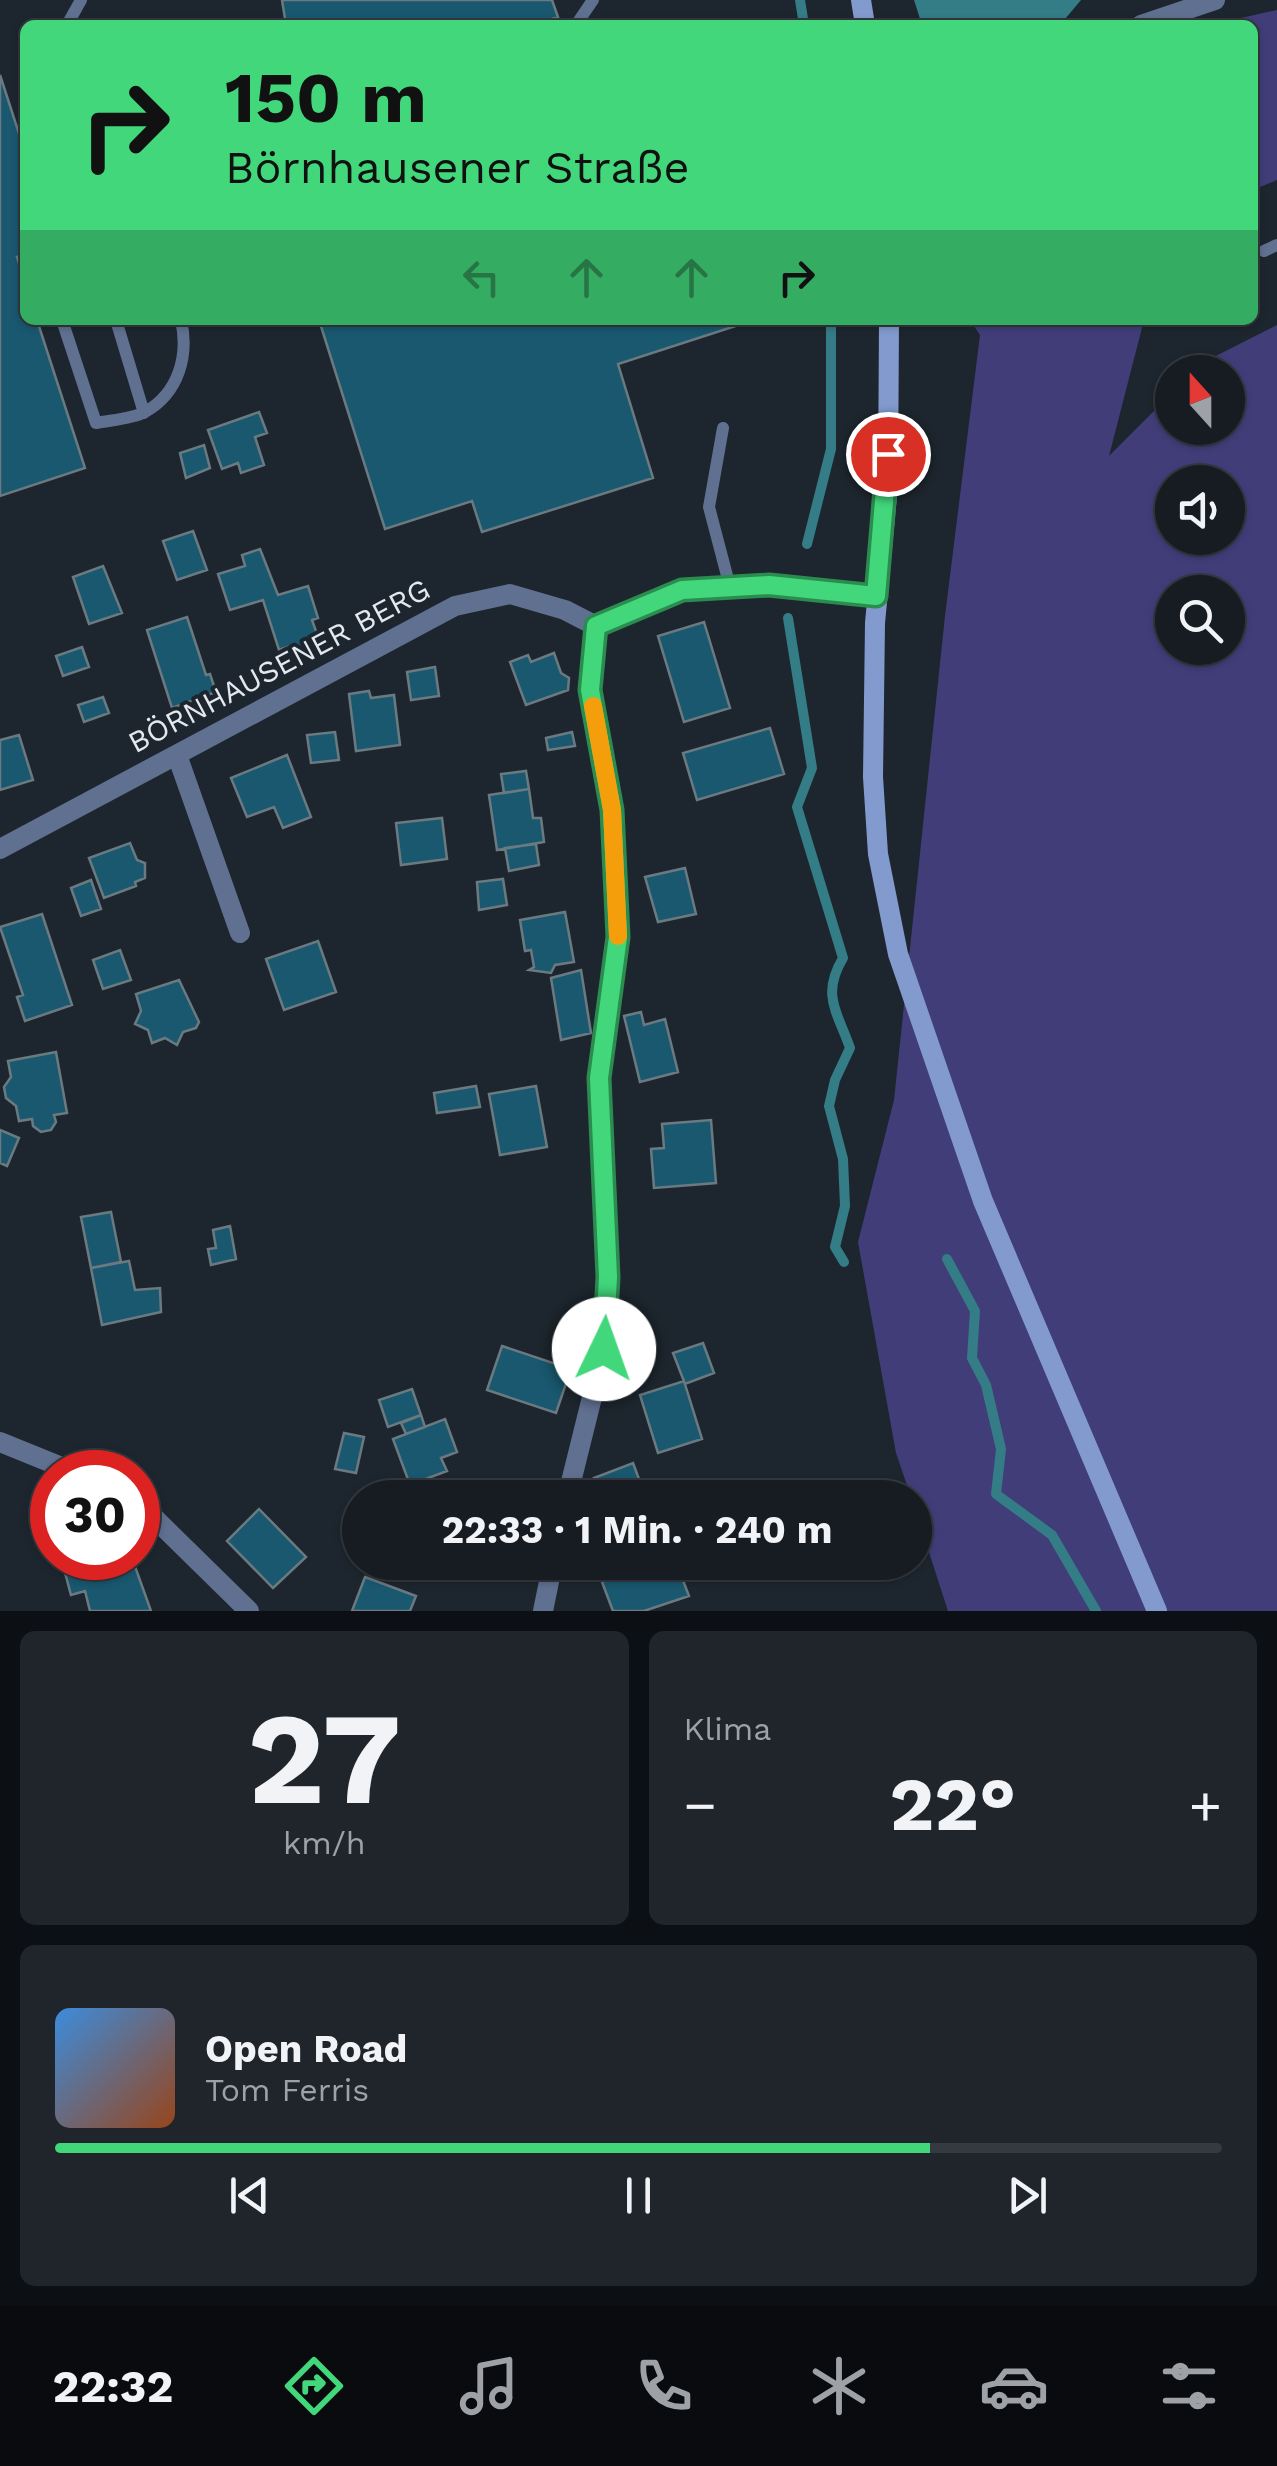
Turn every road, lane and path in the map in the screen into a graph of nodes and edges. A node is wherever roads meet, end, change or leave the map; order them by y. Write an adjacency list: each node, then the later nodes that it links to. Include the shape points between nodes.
1 (1215, 0): 2 (street)
2 (1156, 20)
3 (64, 325): 7 (lane, via 96,423)
4 (118, 325): 7 (lane)
5 (182, 325): 7 (lane, via 186,342 172,389)
6 (889, 325): 10 (main road, via 888,484)
7 (144, 412)
8 (723, 428): 9 (lane, via 709,507)
9 (730, 588): 10 (street, via 769,585); 11 (street, via 682,590)
10 (876, 596): 22 (main road, via 873,778 878,854 898,954 983,1201)
11 (596, 626): 12 (street, BÖRNHAUSENER BERG, via 510,594 455,606); 17 (street, via 590,690 612,810 618,937 599,1078 608,1277 604,1349)
12 (176, 755): 13 (street, BÖRNHAUSENER BERG); 14 (street)
13 (0, 849)
14 (240, 933)
15 (0, 1442): 16 (street)
16 (30, 1454)
17 (571, 1480)
18 (160, 1524): 20 (street)
19 (550, 1580): 21 (street)
20 (249, 1611)
21 (544, 1611)
22 (1158, 1611)

